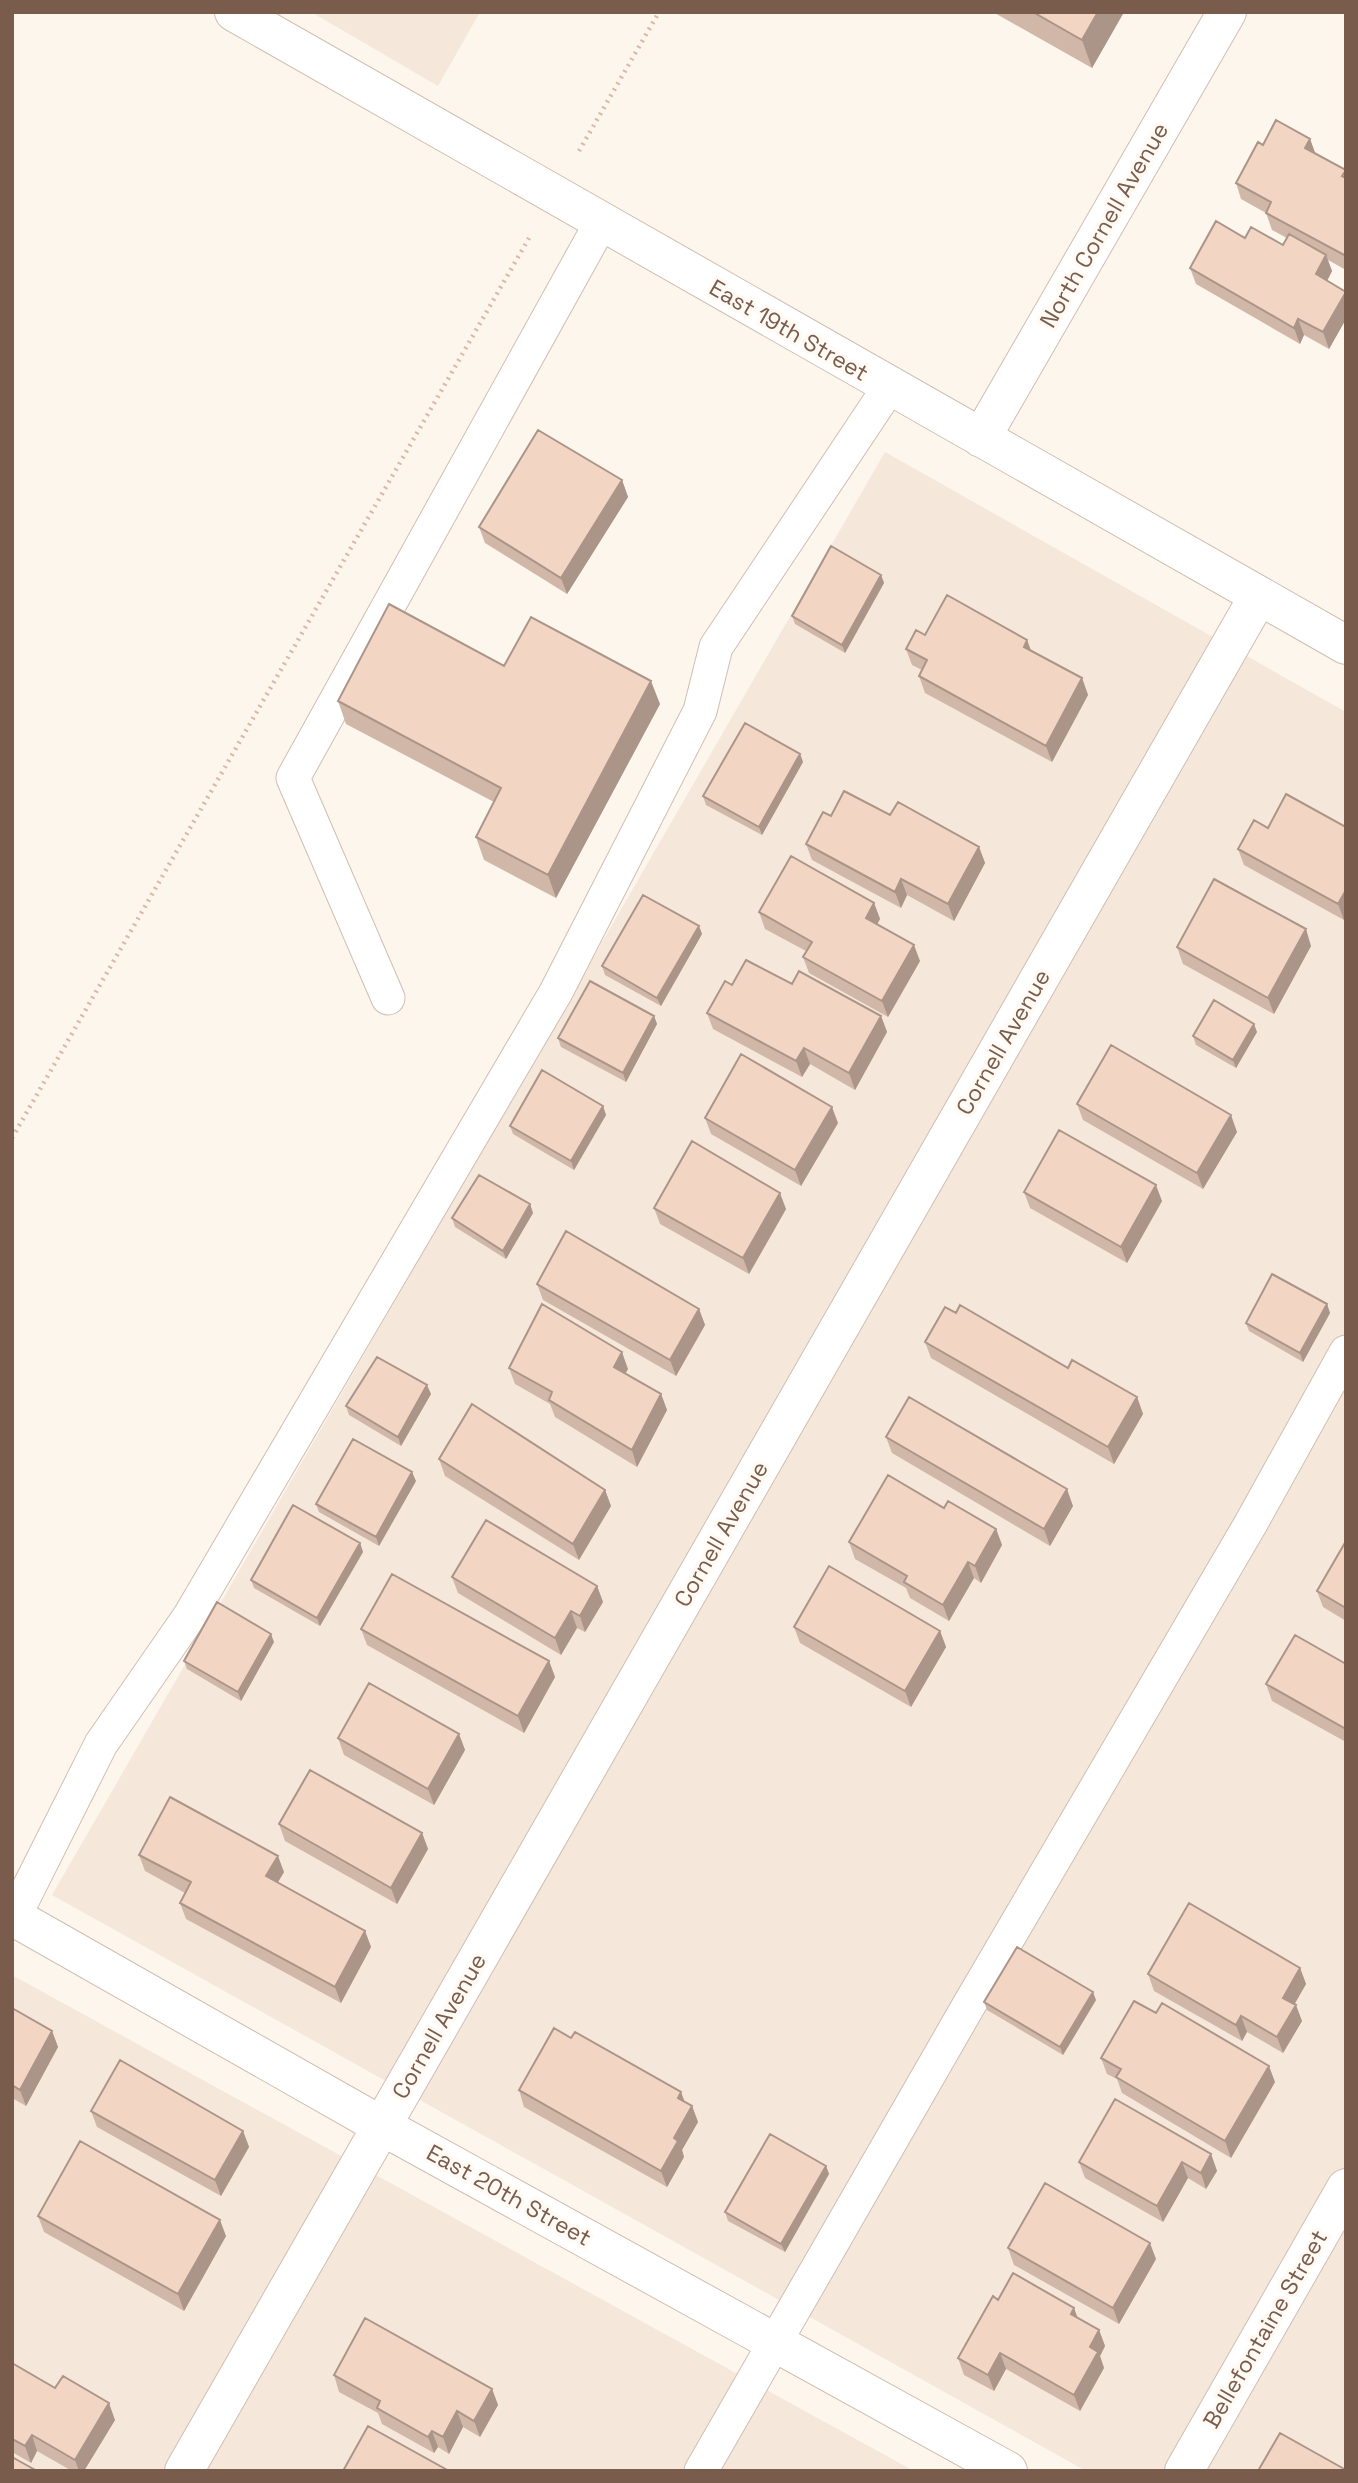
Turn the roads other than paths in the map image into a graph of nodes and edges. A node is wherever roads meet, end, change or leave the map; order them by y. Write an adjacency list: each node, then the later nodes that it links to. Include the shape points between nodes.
1 (1227, 12): 5 (street, North Cornell Avenue)
2 (236, 13): 3 (street, East 19th Street)
3 (601, 223): 4 (street, East 19th Street); 8 (lane, via 293,778)
4 (890, 386): 5 (street, East 19th Street); 10 (lane, via 716,647 701,711 556,992 188,1617 101,1744)
5 (981, 438): 6 (street, East 19th Street)
6 (1258, 597): 7 (street, East 19th Street); 11 (street, Cornell Avenue)
7 (1344, 641)
8 (388, 998)
9 (1346, 1352): 13 (lane)
10 (13, 1918): 11 (street, East 20th Street)
11 (382, 2126): 13 (street, East 20th Street); 14 (street, Cornell Avenue)
12 (1346, 2188): 17 (street, Bellefontaine Street)
13 (775, 2342): 15 (lane); 16 (street, East 20th Street)
14 (184, 2471)
15 (701, 2471)
16 (1008, 2471)
17 (1184, 2471)

